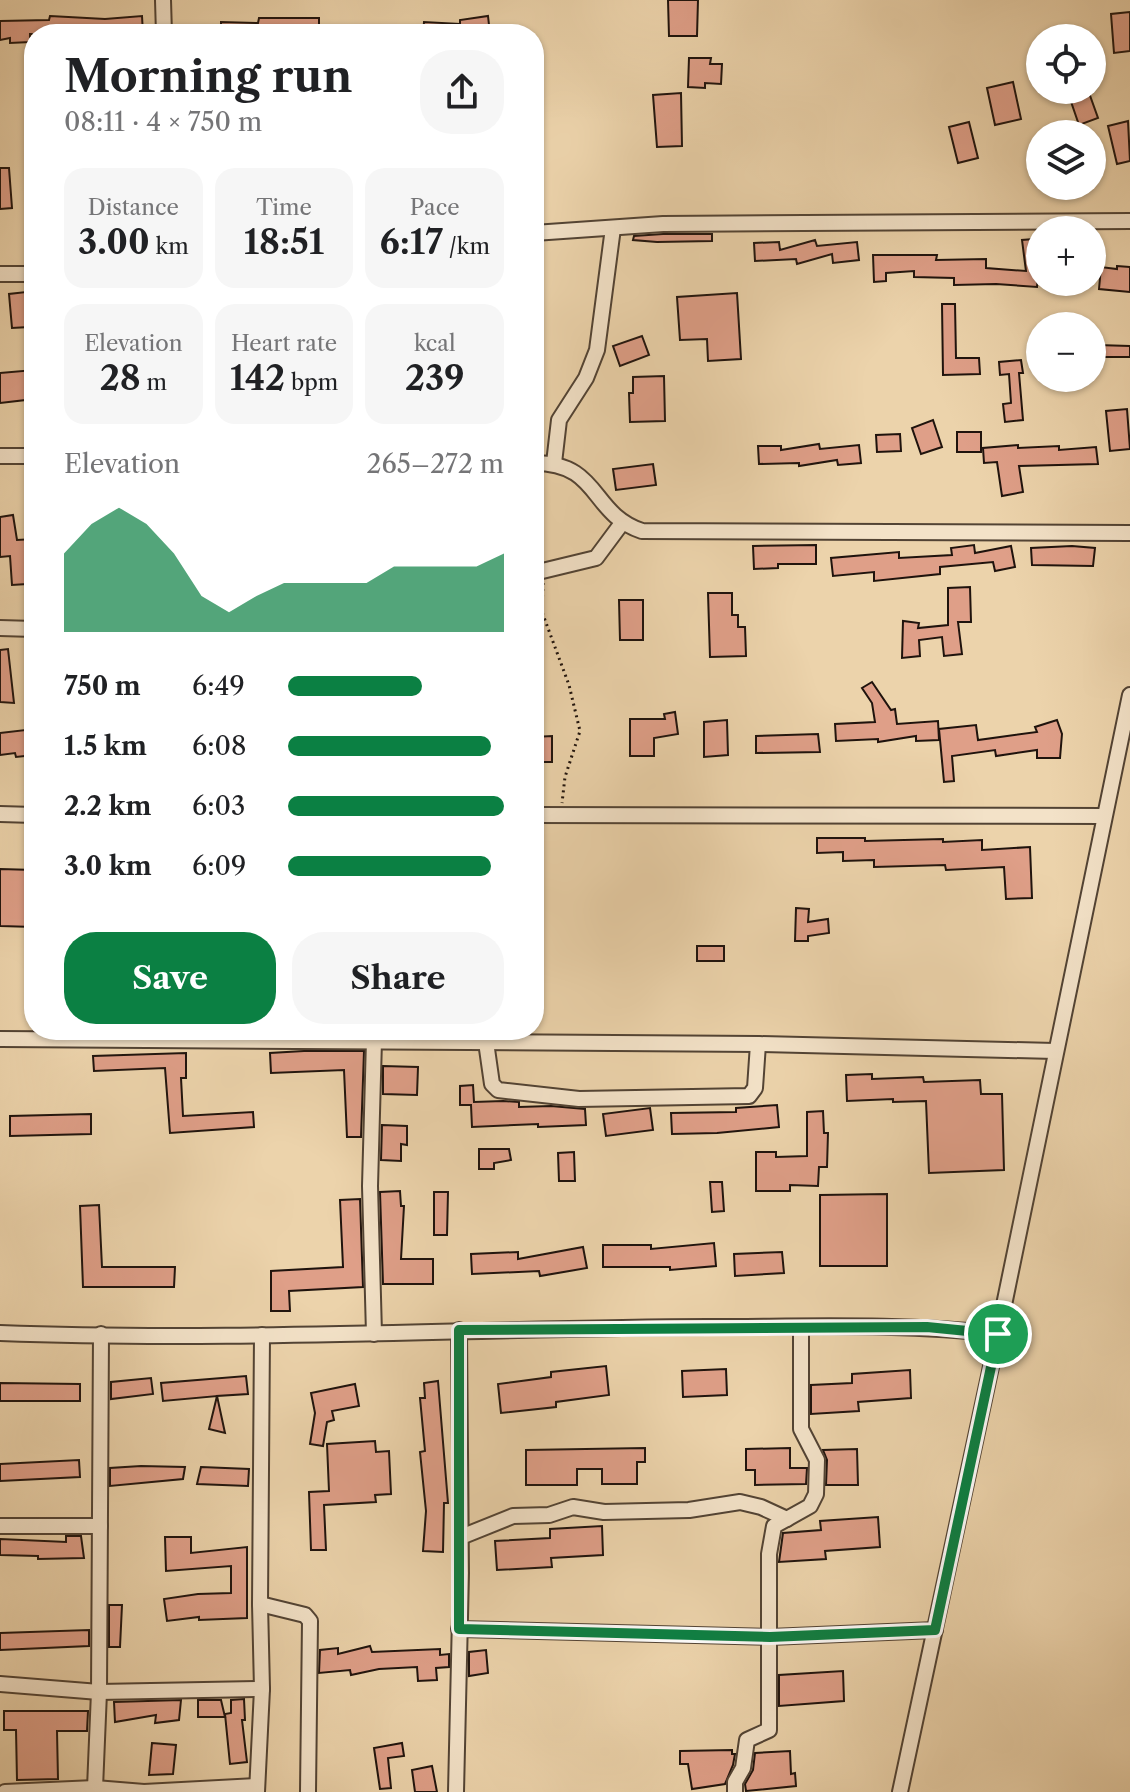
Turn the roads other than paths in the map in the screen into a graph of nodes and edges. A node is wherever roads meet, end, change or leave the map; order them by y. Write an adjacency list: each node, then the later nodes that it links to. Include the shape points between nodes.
1 (163, 0): 2 (street)
2 (164, 24)
3 (1130, 221): 4 (street)
4 (613, 228): 5 (street); 11 (street, via 597,350 559,420)
5 (544, 232)
6 (0, 274): 7 (street)
7 (24, 274)
8 (0, 456): 9 (street)
9 (24, 456)
10 (544, 463): 11 (street)
11 (554, 463): 12 (street, via 581,477)
12 (622, 523): 13 (street, via 642,531); 14 (street, via 596,558)
13 (1130, 533)
14 (544, 571)
15 (0, 628): 16 (street)
16 (24, 629)
17 (1130, 695): 21 (street)
18 (0, 814): 19 (street)
19 (24, 815)
20 (544, 815): 21 (street)
21 (1104, 816): 27 (street)
22 (0, 1039): 23 (street)
23 (24, 1039)
24 (374, 1040): 25 (street); 32 (street)
25 (486, 1042): 26 (street); 26 (street, via 492,1084 498,1090 579,1099 749,1096 755,1088)
26 (758, 1044): 27 (street)
27 (1055, 1051): 33 (street)
28 (801, 1327): 29 (street); 33 (street, via 927,1327); 35 (street, via 801,1429 817,1460 816,1494 810,1506)
29 (459, 1330): 32 (street); 38 (street)
30 (0, 1333): 31 (street)
31 (101, 1334): 34 (street); 37 (street)
32 (374, 1334): 34 (street)
33 (998, 1334): 41 (street)
34 (262, 1335): 39 (street)
35 (787, 1519): 38 (street, via 740,1502 689,1510 604,1512 573,1507 549,1515 513,1516); 42 (street, via 772,1533)
36 (0, 1526): 37 (street)
37 (100, 1526): 45 (street)
38 (461, 1537): 40 (street)
39 (260, 1604): 44 (street); 50 (street, via 305,1615 310,1621)
40 (459, 1629): 42 (street); 51 (street)
41 (935, 1630): 42 (street); 53 (street)
42 (770, 1637): 52 (street, via 769,1730 747,1740)
43 (0, 1684): 45 (street)
44 (262, 1689): 45 (street); 47 (street)
45 (99, 1692): 46 (street)
46 (95, 1788): 48 (street); 49 (street)
47 (257, 1789): 49 (street)
48 (5, 1792)
49 (144, 1792)
50 (308, 1792)
51 (456, 1792)
52 (735, 1792)
53 (900, 1792)

